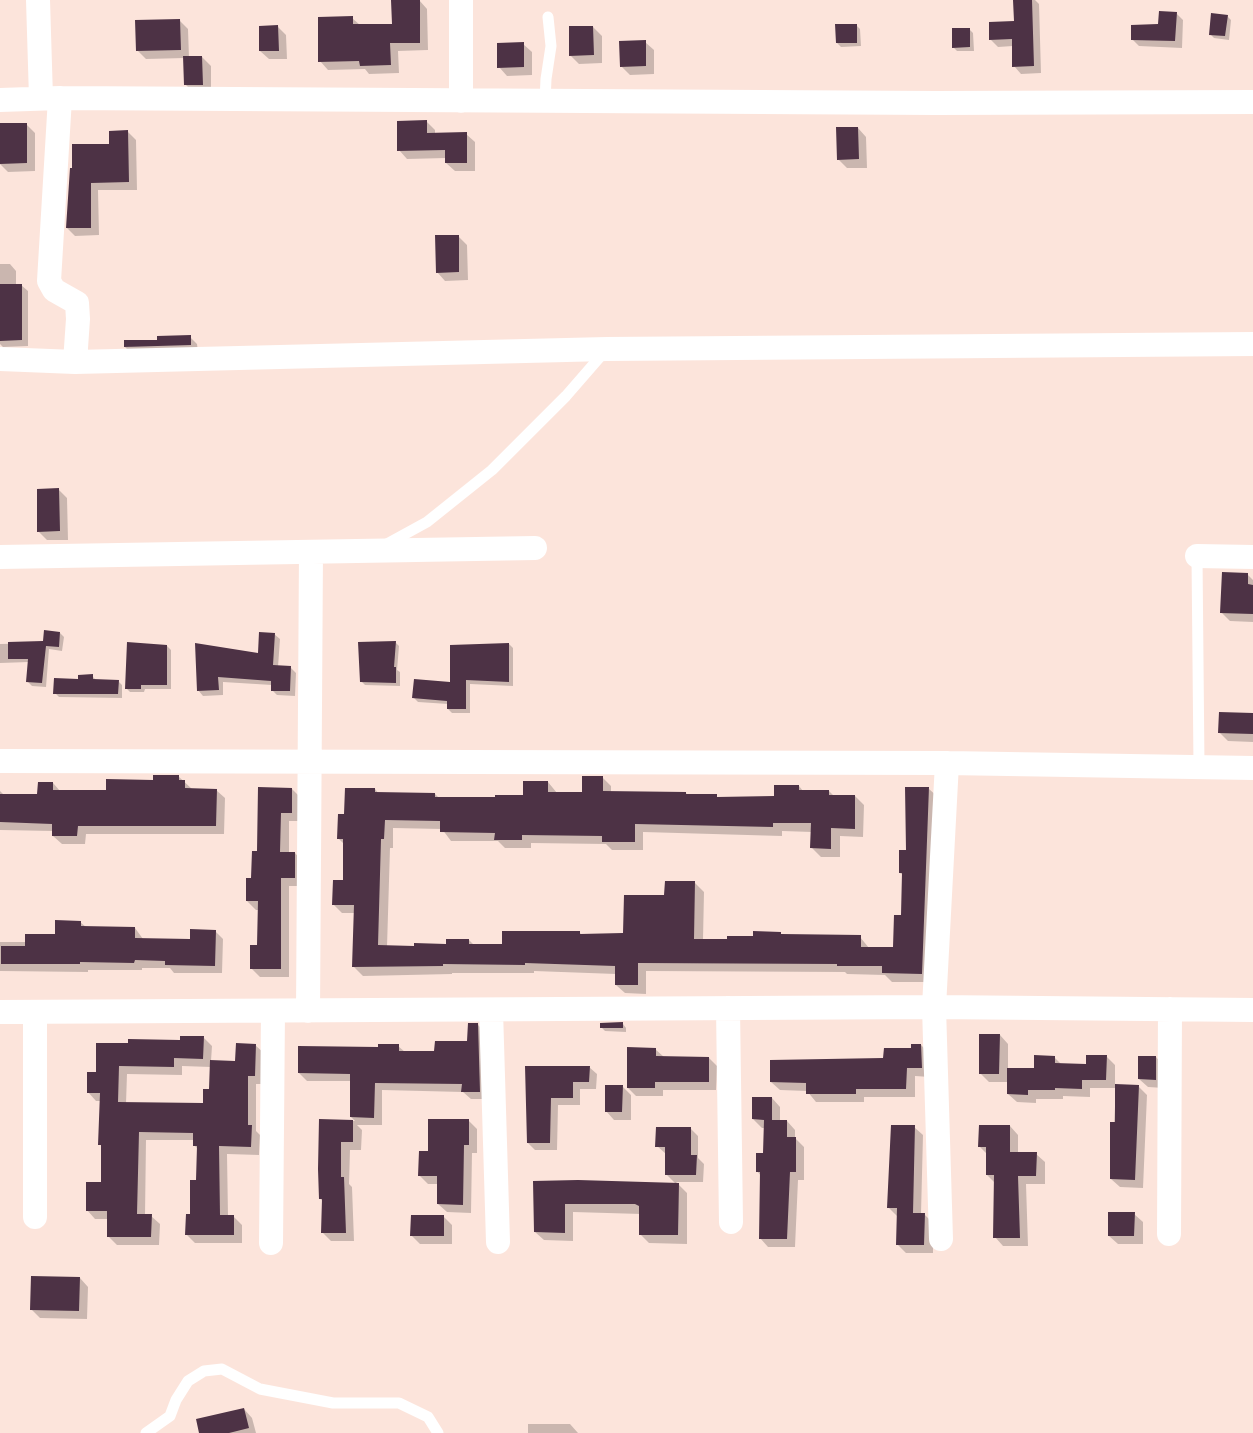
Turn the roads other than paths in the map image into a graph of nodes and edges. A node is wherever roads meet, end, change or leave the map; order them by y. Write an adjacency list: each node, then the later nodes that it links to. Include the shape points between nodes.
1 (38, 0): 4 (street)
2 (461, 0): 6 (street)
3 (548, 17): 7 (lane, via 551,46)
4 (51, 98): 5 (street); 6 (street); 12 (street, via 49,281 54,290 77,303)
5 (0, 100)
6 (461, 101): 7 (street)
7 (545, 101): 8 (street)
8 (1253, 102)
9 (1253, 344): 10 (street)
10 (606, 349): 12 (street); 14 (lane, via 566,396 492,470 428,522)
11 (0, 359): 12 (street)
12 (75, 362)
13 (535, 548): 14 (street)
14 (375, 551): 15 (street)
15 (311, 552): 17 (street); 20 (street)
16 (1197, 556): 18 (street); 22 (lane)
17 (0, 557)
18 (1253, 557)
19 (0, 761): 20 (street)
20 (310, 762): 21 (street); 30 (street)
21 (947, 763): 22 (street); 24 (street)
22 (1199, 767): 23 (street)
23 (1253, 768)
24 (934, 1007): 25 (street); 26 (street); 36 (street)
25 (728, 1008): 27 (street); 34 (street)
26 (1170, 1009): 28 (street); 35 (street)
27 (491, 1010): 30 (street); 37 (street)
28 (1253, 1010)
29 (273, 1011): 30 (street); 32 (street); 38 (street)
30 (308, 1011)
31 (0, 1012): 32 (street)
32 (35, 1012): 33 (street)
33 (35, 1217)
34 (731, 1222)
35 (1169, 1234)
36 (941, 1239)
37 (498, 1242)
38 (271, 1243)
39 (146, 1433): 40 (lane, via 170,1416 188,1381 204,1371 222,1369 260,1389 333,1403 399,1403 428,1417)
40 (438, 1433)

